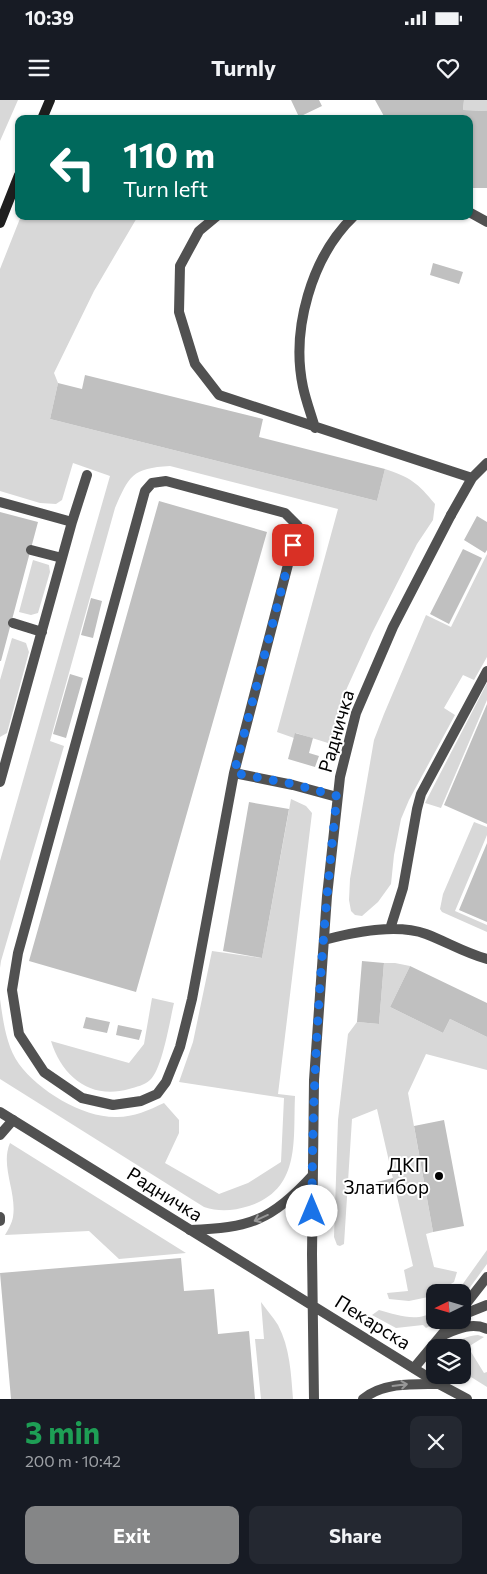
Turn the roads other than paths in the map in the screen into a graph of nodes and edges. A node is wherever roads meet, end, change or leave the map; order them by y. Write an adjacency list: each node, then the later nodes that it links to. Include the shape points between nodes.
1 (50, 100): 2 (street)
2 (44, 115)
3 (15, 185): 8 (street)
4 (473, 214): 7 (street)
5 (212, 220): 9 (street, via 199,231 180,266 179,312 195,364 219,395)
6 (350, 220): 9 (street, via 321,260 306,300 300,343 303,386)
7 (487, 222)
8 (0, 223)
9 (315, 428): 12 (street)
10 (487, 463): 12 (street, Радничка)
11 (87, 475): 14 (street)
12 (472, 478): 23 (street, Радничка, via 393,627 356,713)
13 (0, 502): 14 (street)
14 (72, 522): 16 (street)
15 (31, 550): 16 (street)
16 (62, 558): 18 (street)
17 (13, 623): 18 (street)
18 (42, 632): 20 (street)
19 (487, 671): 24 (street, via 421,794 403,888)
20 (5, 744): 22 (street)
21 (234, 773): 21 (street, via 298,526 284,513 166,480 152,483 145,491 23,934 12,990 19,1034 44,1072 82,1098 113,1105 141,1102 157,1094 166,1082 180,1047 192,999); 23 (street)
22 (0, 782)
23 (337, 796): 25 (street, Радничка)
24 (390, 930): 25 (street, via 353,932); 26 (street, via 413,930 472,955)
25 (324, 940): 30 (street, Радничка, via 314,1080)
26 (487, 958)
27 (0, 1112): 28 (street, Радничка)
28 (12, 1120): 29 (street); 31 (street, Радничка)
29 (0, 1135)
30 (312, 1176): 31 (street, one-way to 31, via 294,1196 273,1212 252,1222 226,1228); 34 (street, Радничка)
31 (190, 1230): 34 (street, Радничка)
32 (487, 1277): 33 (street)
33 (471, 1297)
34 (312, 1304): 40 (street, Пекарска); 44 (street, Радничка)
35 (487, 1304): 36 (street)
36 (471, 1311)
37 (447, 1329): 39 (street)
38 (487, 1329): 39 (street, via 479,1326 460,1328)
39 (442, 1335): 40 (street)
40 (414, 1368): 41 (street, Пекарска)
41 (426, 1376)
42 (426, 1384): 45 (street, one-way to 42, via 387,1387)
43 (439, 1384): 46 (street, Пекарска)
44 (314, 1399)
45 (363, 1399)
46 (467, 1399)

